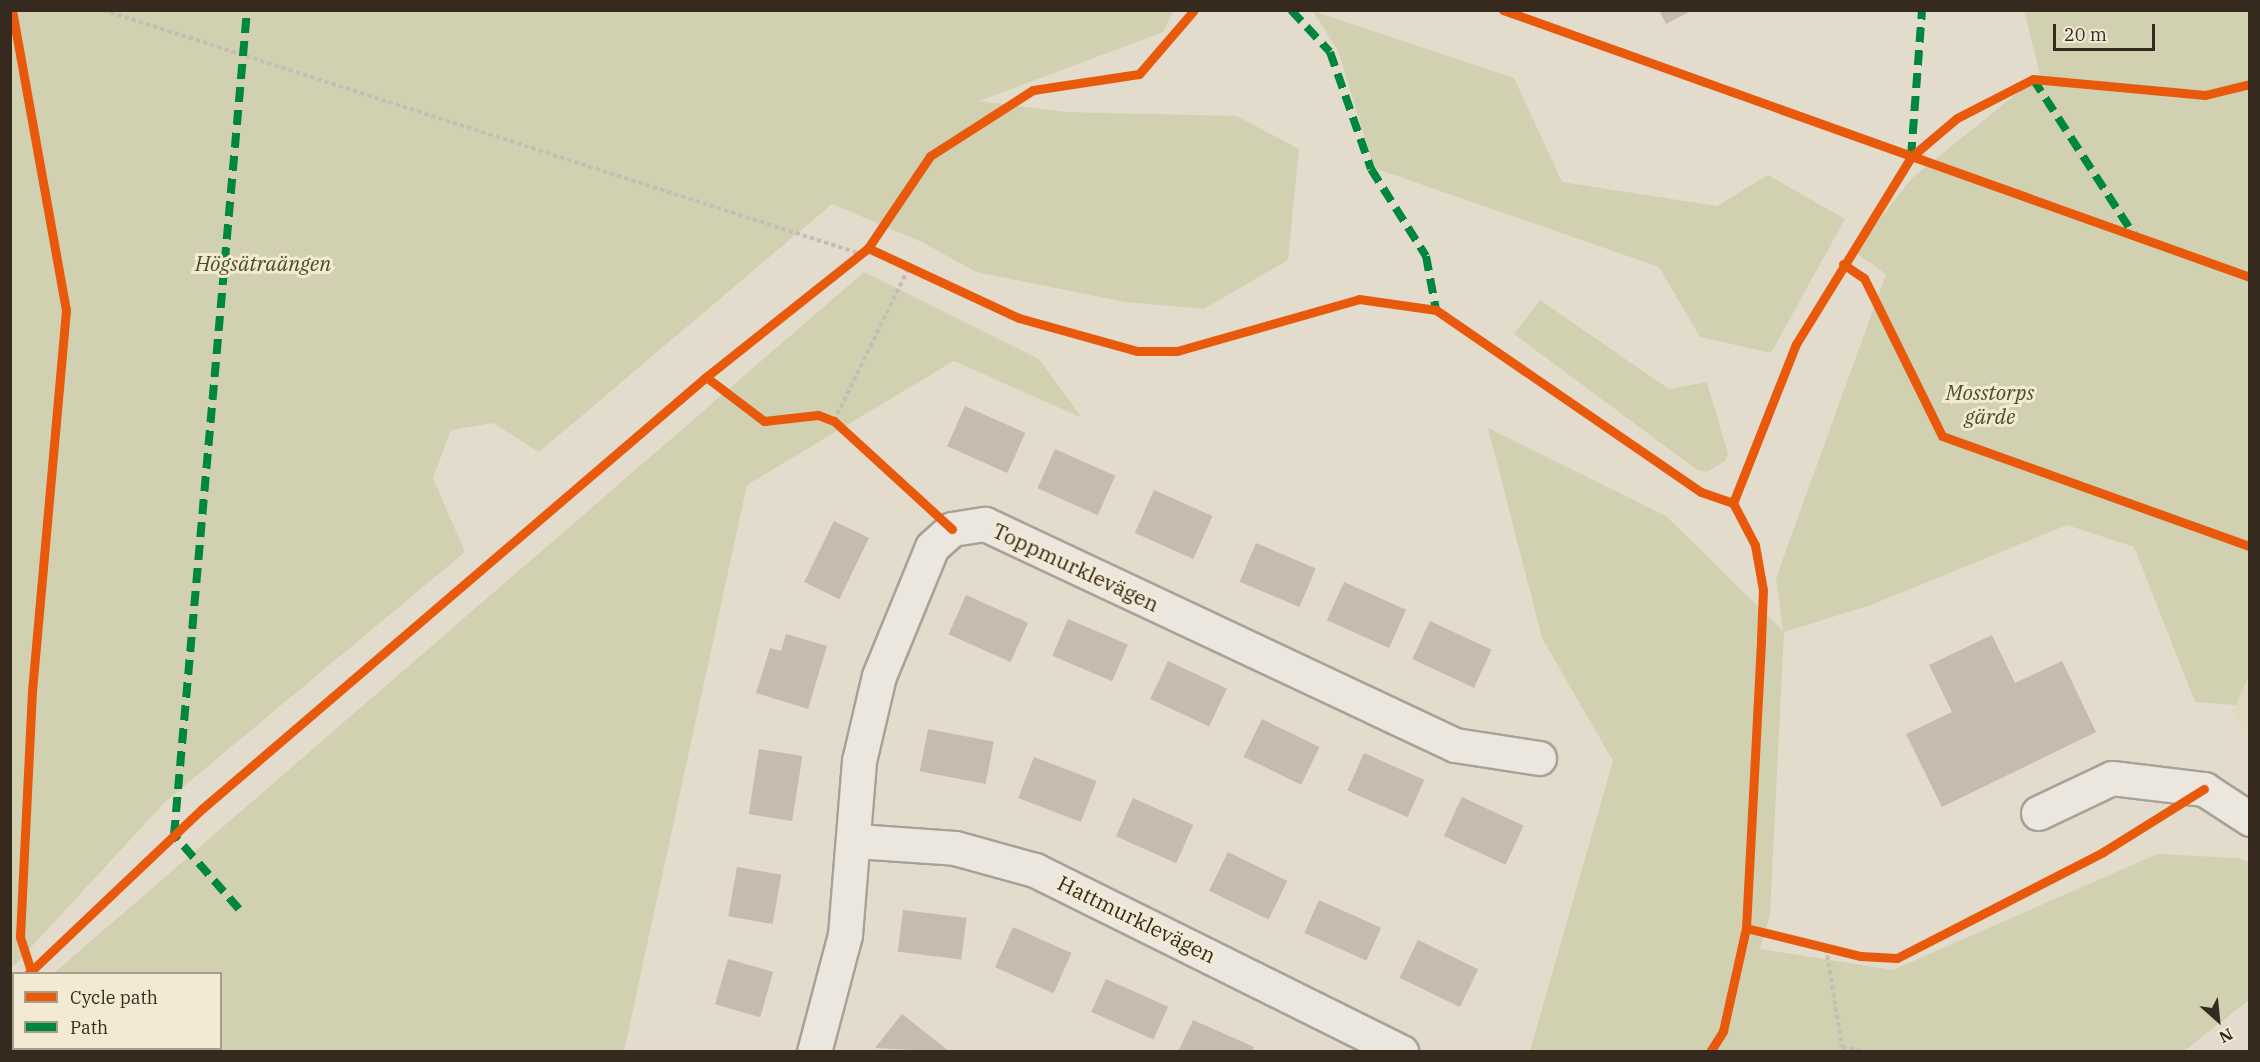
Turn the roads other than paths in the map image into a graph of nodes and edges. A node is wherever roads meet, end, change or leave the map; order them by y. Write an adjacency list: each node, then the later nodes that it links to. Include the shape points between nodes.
1 (1539, 758): 4 (street, Toppmurklevägen, via 1455,745 985,524 969,524 952,529 932,546 879,676 859,760)
2 (2038, 813): 3 (street, via 2112,778 2204,789)
3 (2250, 819)
4 (856, 841): 5 (street, Toppmurklevägen, via 845,935); 6 (street, Hattmurklevägen, via 955,848 1035,870)
5 (814, 1052)
6 (1401, 1052)

